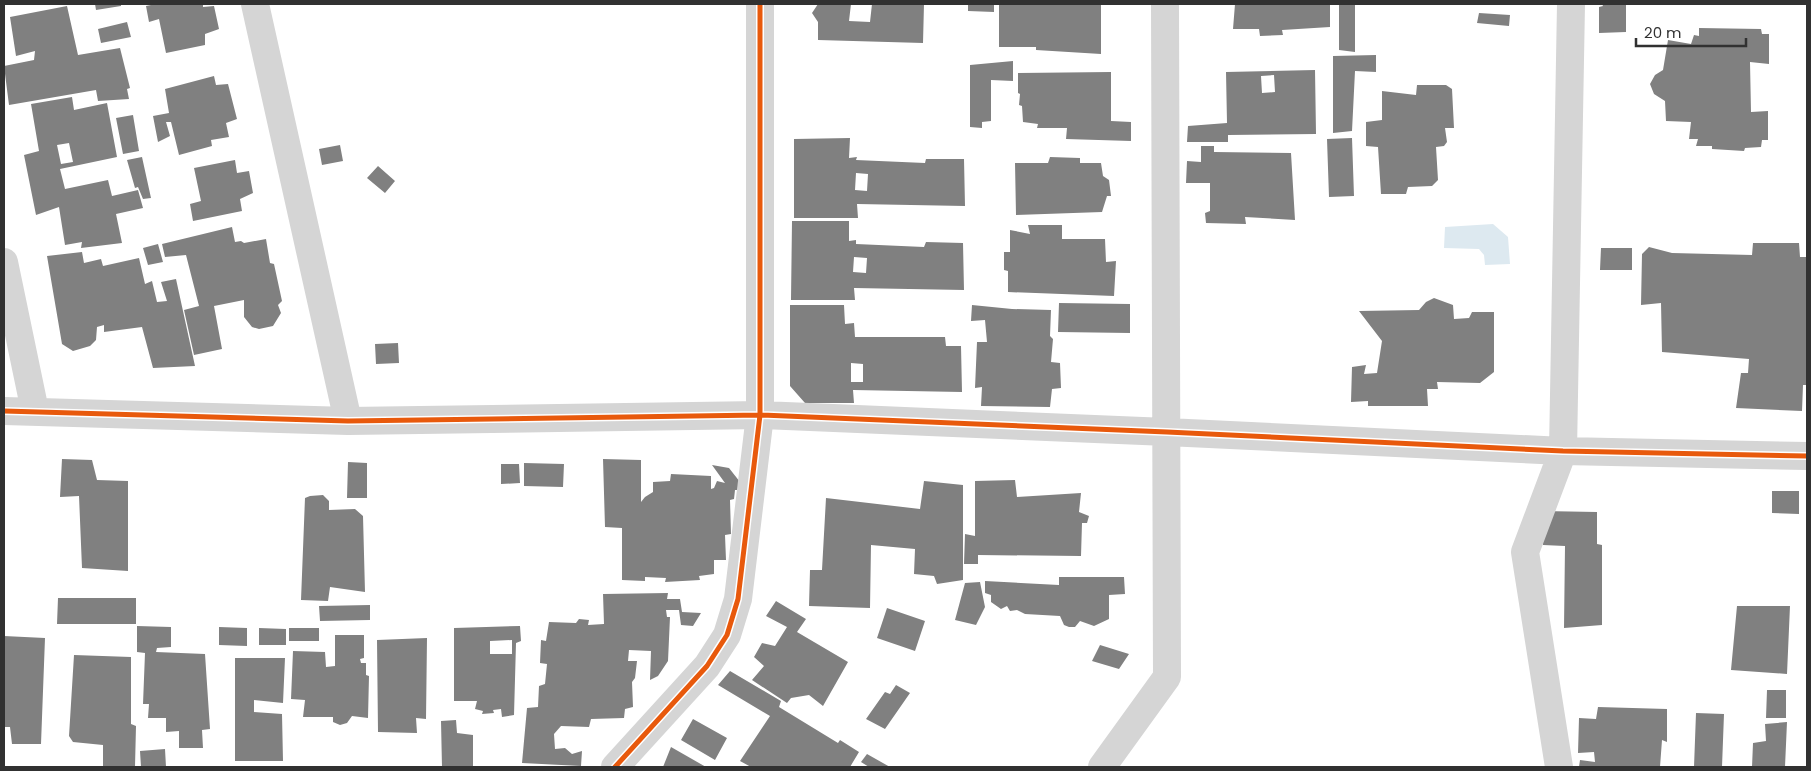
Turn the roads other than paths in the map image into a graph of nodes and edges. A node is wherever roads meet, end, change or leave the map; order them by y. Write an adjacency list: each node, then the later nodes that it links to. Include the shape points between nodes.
1 (255, 4): 9 (street)
2 (760, 4): 8 (street)
3 (1165, 4): 10 (street)
4 (1571, 4): 11 (street)
5 (4, 262): 7 (street)
6 (4, 411): 7 (street)
7 (35, 411): 9 (street)
8 (760, 416): 9 (street); 10 (street); 13 (street, via 738,599 727,635 707,666)
9 (348, 420)
10 (1167, 432): 11 (street); 14 (street, via 1167,677)
11 (1563, 451): 12 (street); 15 (street, via 1525,552)
12 (1807, 456)
13 (614, 767)
14 (1102, 767)
15 (1559, 767)

